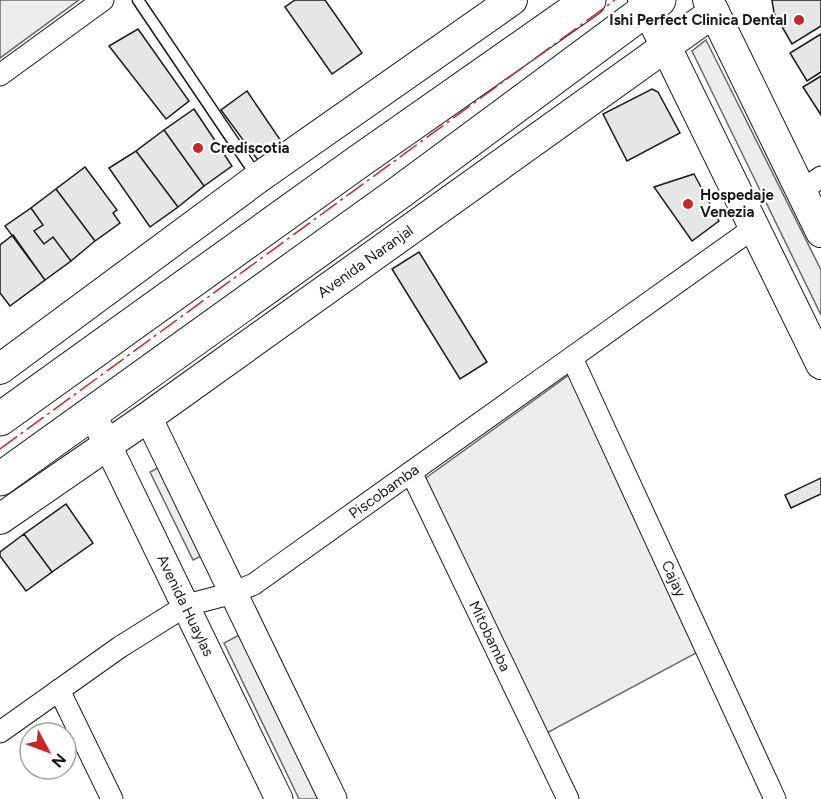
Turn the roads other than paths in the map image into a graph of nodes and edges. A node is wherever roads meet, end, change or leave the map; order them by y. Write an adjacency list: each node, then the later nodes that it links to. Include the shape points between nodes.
1 (103, 0): 8 (street)
2 (138, 0): 9 (lane)
3 (512, 0): 9 (main road)
4 (589, 0): 18 (highway)
5 (650, 3): 7 (main road); 16 (highway, via 409,185)
6 (717, 4): 7 (main road, Avenida Naranjal); 10 (main road)
7 (666, 46): 11 (main road); 17 (main road, Avenida Naranjal)
8 (0, 75)
9 (258, 178): 15 (main road)
10 (811, 184): 12 (main road)
11 (755, 227): 13 (street, Piscobamba); 14 (main road)
12 (821, 232)
13 (572, 358): 20 (street, Piscobamba); 31 (street, Cajay)
14 (821, 364)
15 (0, 369)
16 (92, 413): 19 (street, Avenida Huaylas); 21 (highway)
17 (148, 417): 19 (main road, Avenida Naranjal); 23 (street)
18 (0, 419)
19 (108, 443): 22 (main road, Avenida Naranjal); 24 (street, Avenida Huaylas)
20 (411, 472): 23 (street, Piscobamba, via 254,584); 30 (street, Mitobamba)
21 (0, 479)
22 (0, 519)
23 (233, 593): 24 (street, Piscobamba); 29 (street)
24 (187, 605): 25 (street, Piscobamba); 28 (street, Avenida Huaylas)
25 (59, 690): 26 (street, Piscobamba); 27 (street)
26 (0, 732)
27 (112, 799)
28 (279, 799)
29 (333, 799)
30 (568, 799)
31 (774, 799)

